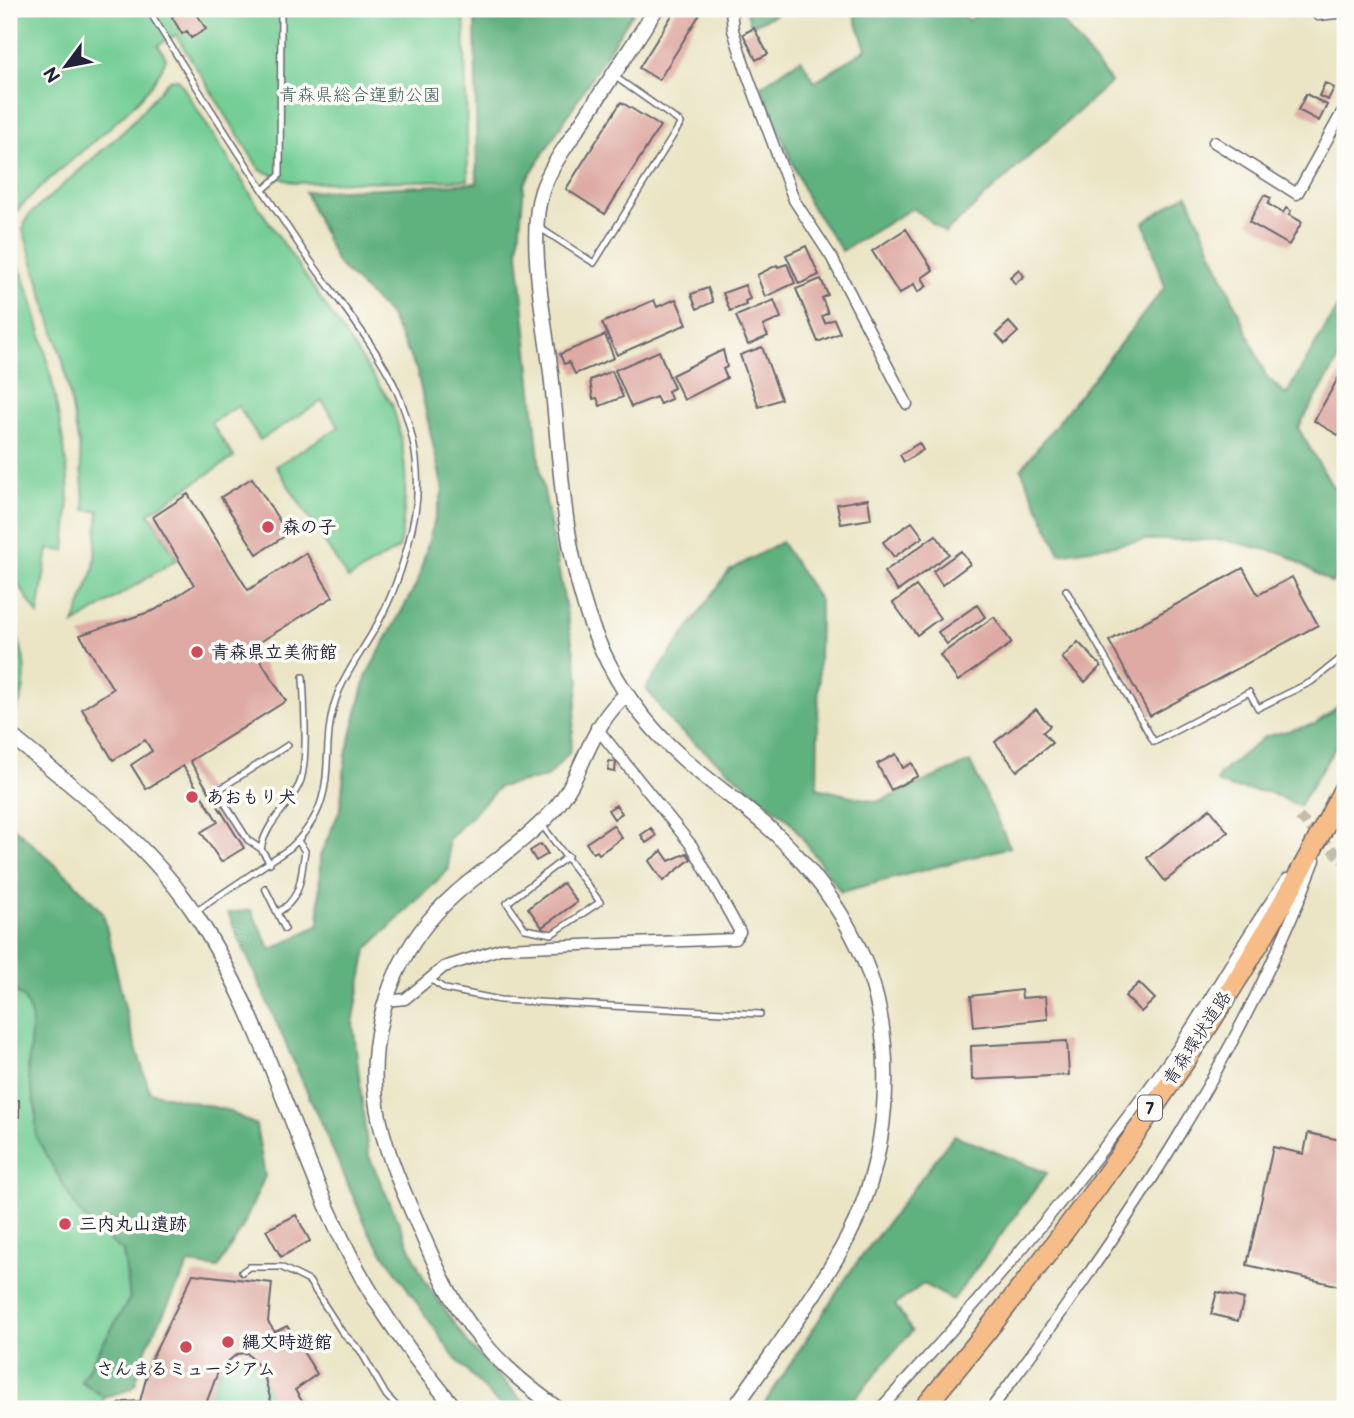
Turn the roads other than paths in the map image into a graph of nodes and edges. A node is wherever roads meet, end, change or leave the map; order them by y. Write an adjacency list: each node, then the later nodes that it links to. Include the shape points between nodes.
1 (148, 9): 10 (lane)
2 (281, 9): 10 (lane, via 280,175)
3 (656, 9): 7 (street)
4 (731, 9): 12 (street, via 733,30 785,181 832,258)
5 (1345, 12): 6 (street)
6 (1318, 15)
7 (613, 75): 11 (street, via 543,189); 11 (lane, via 681,123 594,263)
8 (1345, 107): 9 (street, via 1297,194)
9 (1214, 142)
10 (262, 190): 23 (lane, via 395,386 414,444 416,477 415,510 402,568 382,615 338,692 327,738 326,789 314,819)
11 (537, 226): 16 (street, via 575,573 605,657)
12 (907, 404)
13 (1066, 590): 14 (lane, via 1154,742 1249,692 1258,708 1311,682)
14 (1345, 655)
15 (303, 677): 24 (lane, via 301,783 264,831)
16 (627, 694): 17 (street); 38 (street, via 682,757 775,832 807,867 845,923 868,973 877,1007 884,1078 882,1129 870,1184 848,1236)
17 (596, 727): 21 (street, via 571,784); 31 (street, via 692,846 740,932 735,939 503,948 444,967)
18 (9, 734): 28 (street, via 106,813)
19 (288, 745): 24 (lane, via 217,791 248,840)
20 (1341, 794): 22 (highway, 青森環状道路 / 7); 41 (street, via 1282,942 1222,1061 1082,1286)
21 (541, 822): 25 (lane); 32 (street, via 442,906 390,983)
22 (1318, 837): 39 (street, via 1125,1121 1041,1230); 40 (highway, 青森環状道路 / 7, via 1217,1009 1104,1177)
23 (298, 841): 26 (lane); 29 (lane, via 305,850 298,894)
24 (261, 849): 26 (lane)
25 (568, 856): 25 (lane, via 600,902 552,933 525,929 508,903)
26 (270, 863): 28 (lane)
27 (265, 888): 29 (lane)
28 (194, 912): 36 (street, via 237,987 352,1260 417,1364)
29 (277, 913): 30 (lane)
30 (285, 929)
31 (430, 979): 32 (street, via 405,999); 33 (lane, via 445,989 500,1000)
32 (386, 1001): 37 (street, via 374,1072 380,1122 400,1183 453,1300 483,1342 523,1383)
33 (760, 1014)
34 (242, 1272): 35 (lane, via 249,1267 281,1267 309,1281)
35 (399, 1409)
36 (456, 1409)
37 (558, 1409)
38 (734, 1409)
39 (880, 1409)
40 (923, 1409)
41 (992, 1409)

